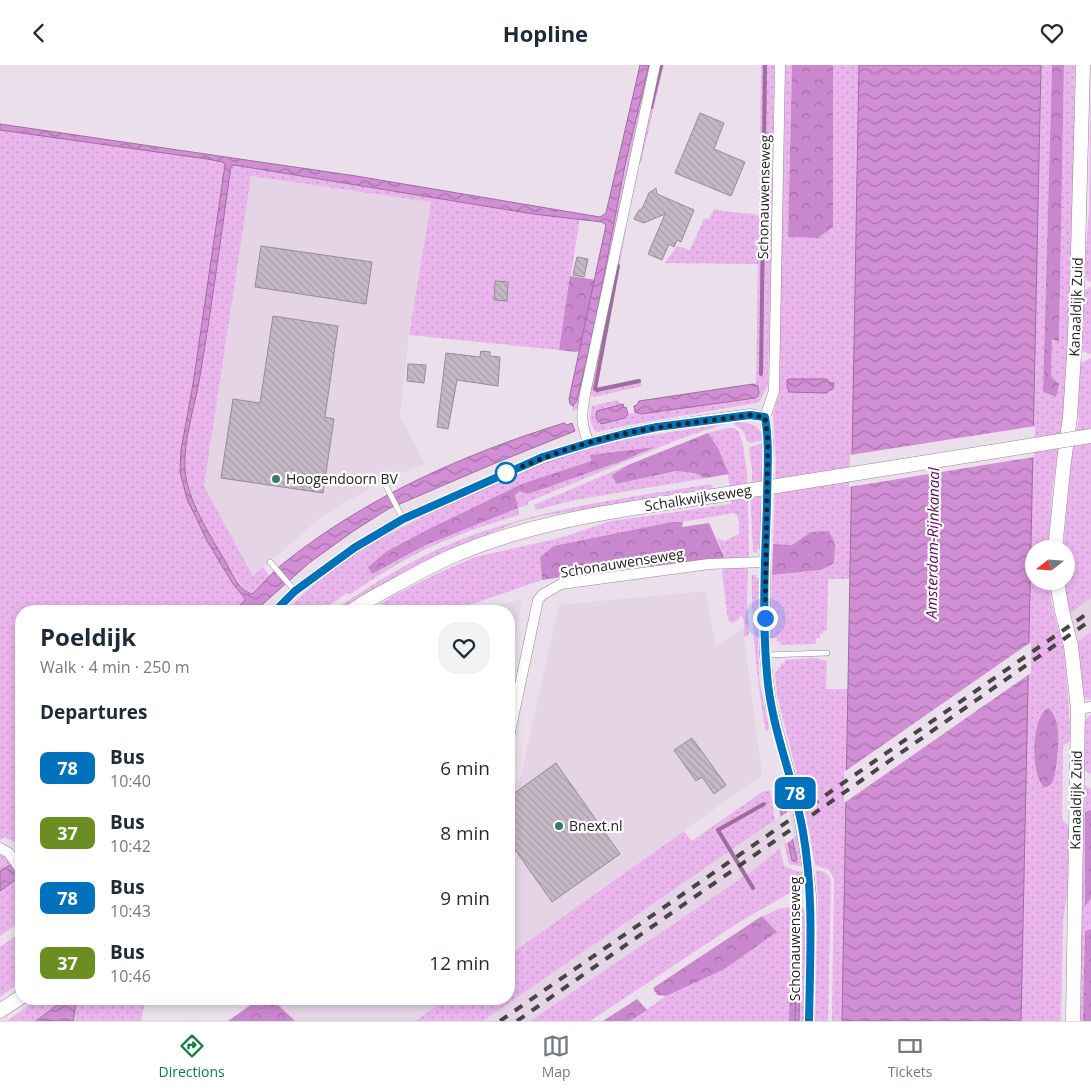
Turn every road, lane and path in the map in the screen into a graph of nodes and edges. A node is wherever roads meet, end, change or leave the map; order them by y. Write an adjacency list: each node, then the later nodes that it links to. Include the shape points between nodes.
1 (655, 65): 6 (street, via 581,417)
2 (780, 65): 4 (street, Schonauwenseweg, via 774,391)
3 (1082, 65): 9 (street, Kanaaldijk Zuid, via 1078,288 1070,417)
4 (765, 417): 6 (street, via 750,415 657,427); 10 (street, Schonauwenseweg, via 768,441)
5 (1091, 436): 15 (street, Schalkwijkseweg, bridge, via 615,511 549,525 448,557)
6 (589, 443): 8 (street, via 543,457)
7 (384, 482): 8 (lane)
8 (403, 519): 13 (street, via 354,548)
9 (1056, 540)
10 (765, 562): 17 (street, Schonauwenseweg); 19 (street, Schonauwenseweg, via 709,564 561,584 542,595 538,600)
11 (270, 563): 13 (lane)
12 (1058, 590): 18 (street, Kanaaldijk Zuid)
13 (295, 591): 14 (street)
14 (281, 605)
15 (362, 605)
16 (827, 653): 17 (lane)
17 (766, 655): 24 (street, Schonauwenseweg, via 771,705 796,797 808,869 811,895)
18 (1084, 708): 25 (street, Kanaaldijk Zuid)
19 (515, 709)
20 (0, 848): 21 (street)
21 (15, 861)
22 (15, 1001): 23 (street)
23 (0, 1011)
24 (809, 1021)
25 (1073, 1021)

